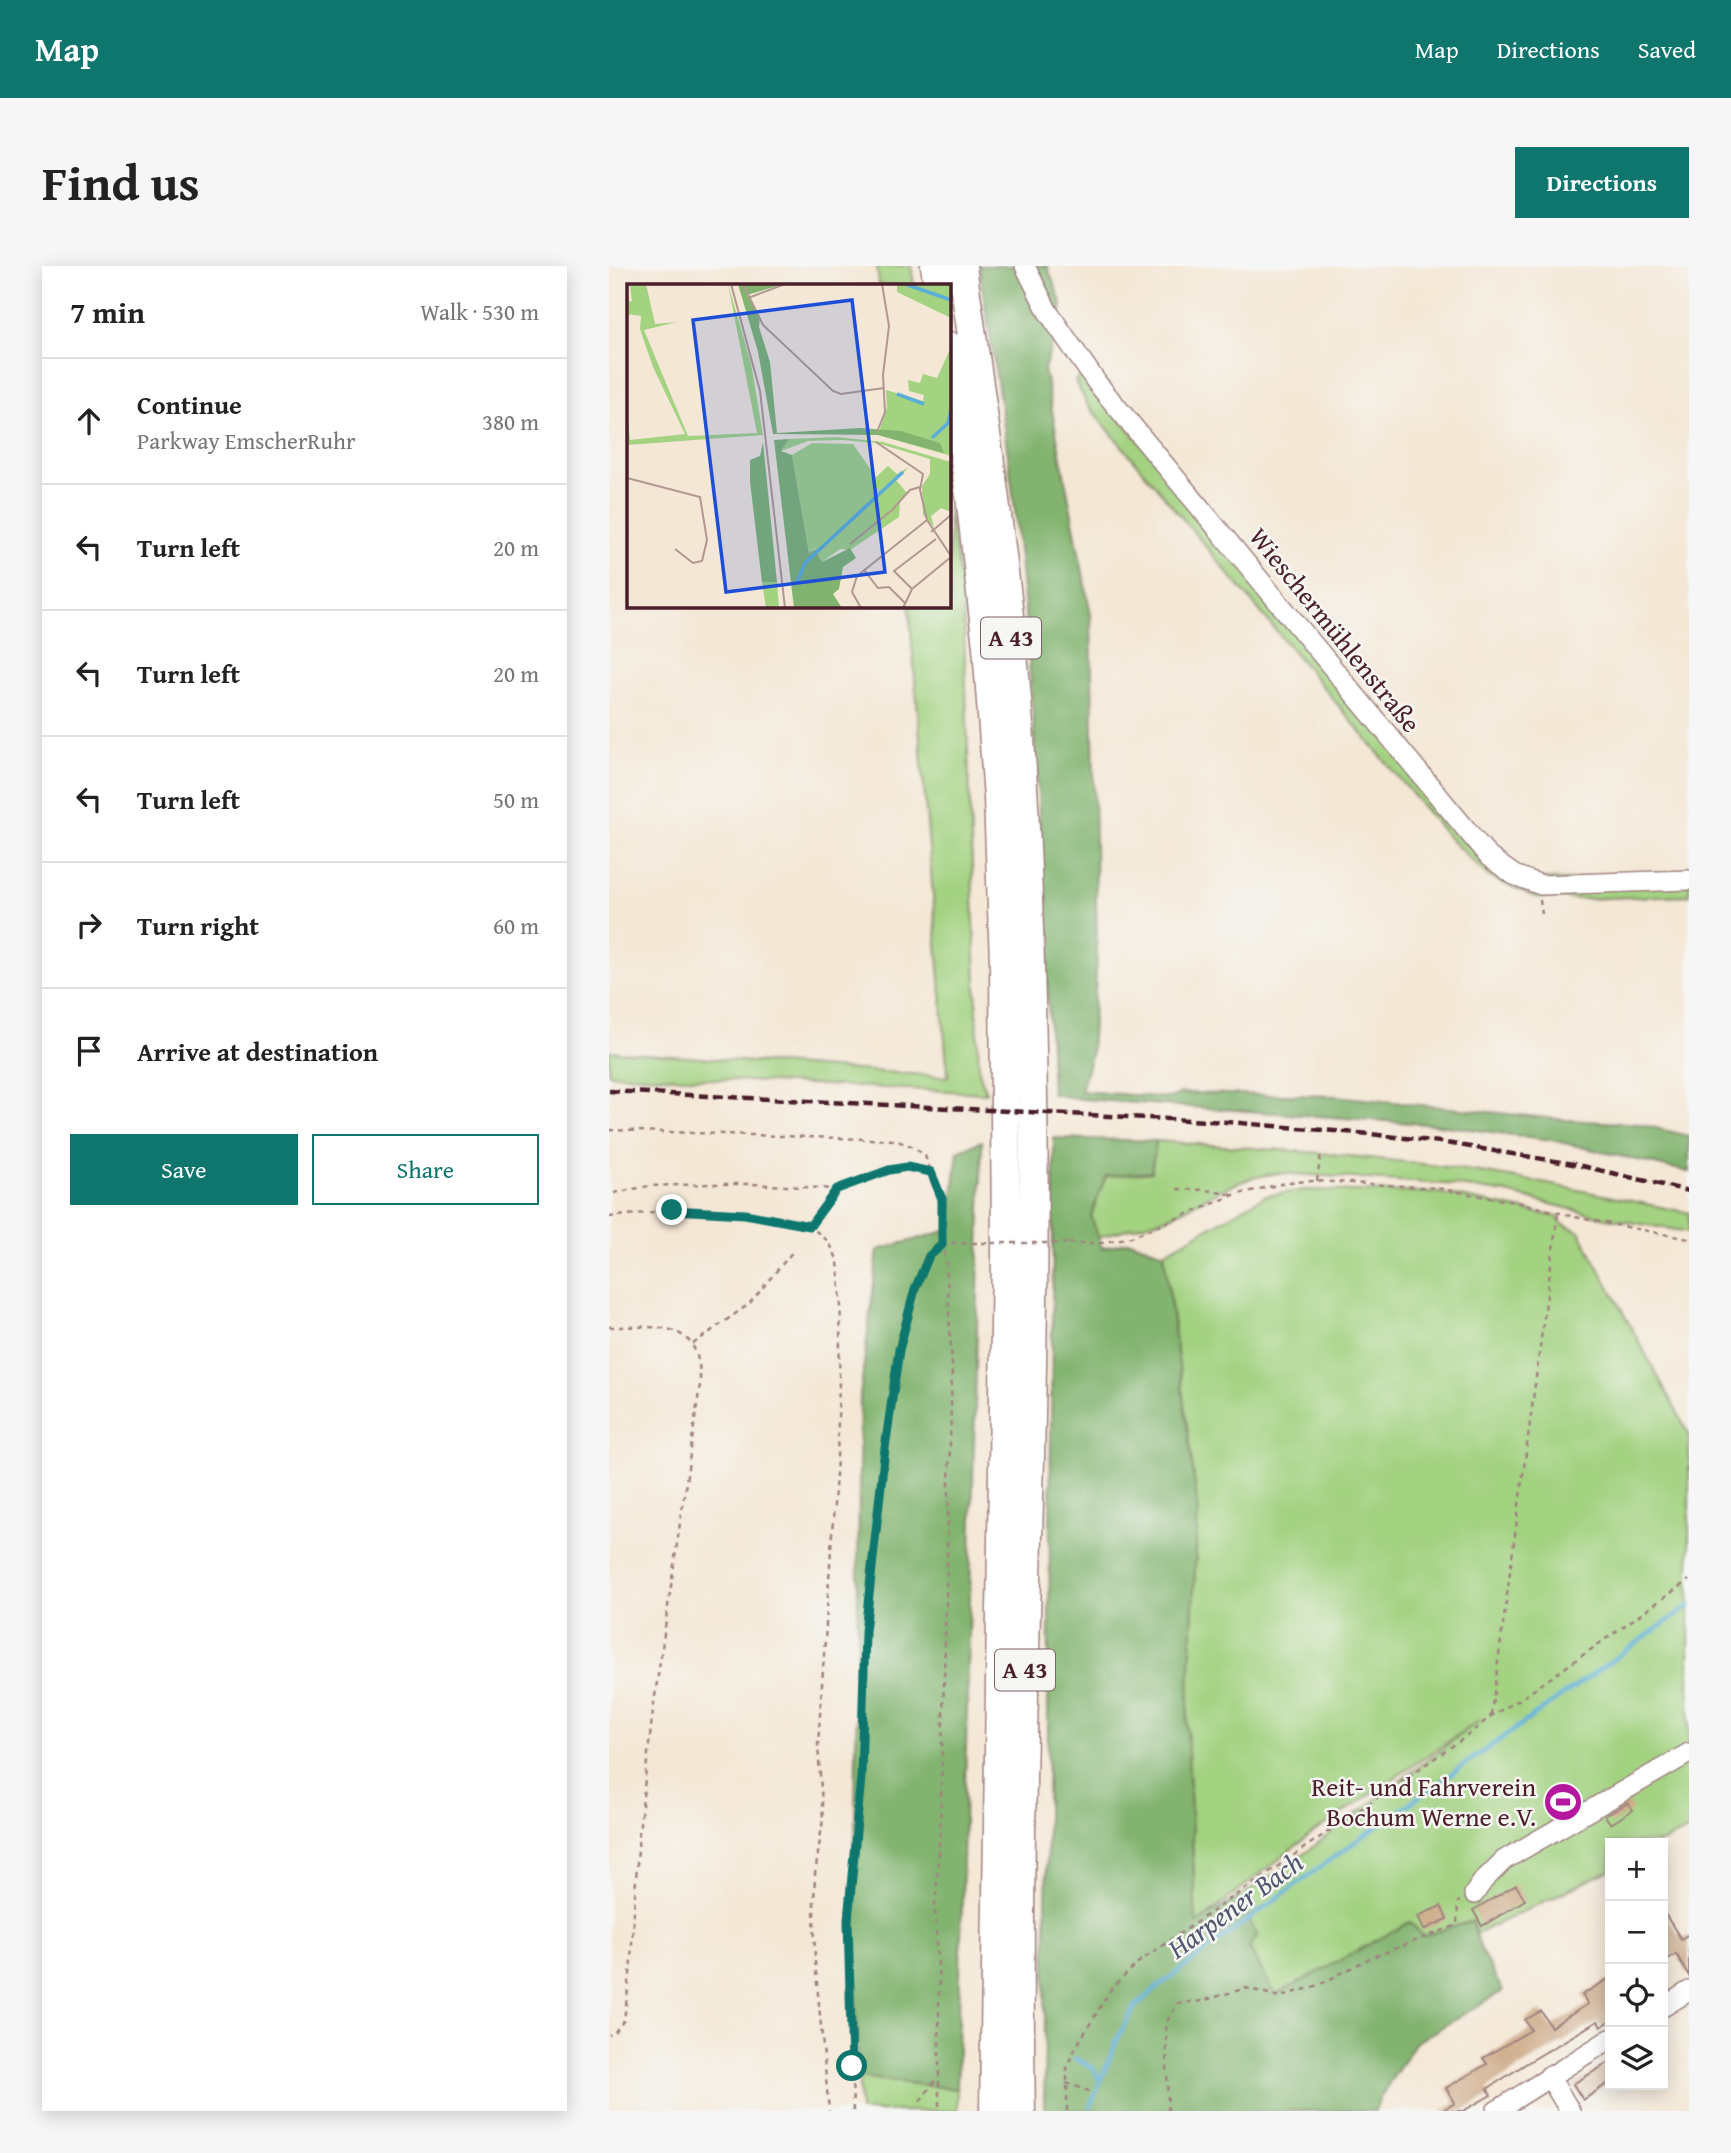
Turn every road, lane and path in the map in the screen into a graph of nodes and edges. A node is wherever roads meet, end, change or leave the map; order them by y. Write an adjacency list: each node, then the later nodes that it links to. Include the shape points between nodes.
1 (935, 266): 4 (highway)
2 (962, 266): 40 (highway, A 43, via 1012,648 1030,963 1033,1258 1020,1900)
3 (1025, 266): 6 (street, Wieschermühlenstraße, via 1048,312 1097,383 1489,857 1541,885)
4 (938, 284)
5 (950, 353): 39 (highway, A 43, via 987,647 1005,963 1006,1254)
6 (1689, 880)
7 (609, 1130): 9 (path, via 895,1140 925,1156)
8 (1321, 1153): 10 (path)
9 (931, 1172): 11 (path, via 907,1167 889,1170); 19 (path, via 942,1199)
10 (1317, 1181): 14 (path, via 1290,1182); 15 (path, via 1436,1188)
11 (837, 1189): 13 (path, via 707,1184 649,1186); 17 (path)
12 (1177, 1189): 14 (path)
13 (614, 1193)
14 (1234, 1195): 19 (path, bridge, via 1131,1237 1100,1243)
15 (1558, 1212): 18 (path); 24 (path)
16 (609, 1217): 17 (path, via 709,1211)
17 (810, 1226): 36 (path, via 829,1242 838,1261 841,1302 835,1507 818,1745 823,1819 814,1903)
18 (1689, 1239)
19 (942, 1245): 31 (path, via 952,1366 935,1909); 37 (path, via 922,1268 899,1350 865,1632 861,1777 848,1920)
20 (793, 1250): 22 (path, via 749,1304)
21 (609, 1327): 22 (path, via 673,1329)
22 (693, 1344): 29 (path, via 701,1366 700,1385 640,1818 630,1975 624,2020)
23 (1689, 1580): 24 (path)
24 (1491, 1716): 33 (path, via 1140,1961 1111,1989 1091,2021 1067,2068)
25 (1689, 1753): 26 (street, via 1504,1860)
26 (1474, 1894): 42 (path, via 1458,1902 1457,1925 1368,1959 1319,1985 1280,1997 1246,1988 1178,2003 1165,2023)
27 (1689, 1991): 28 (street)
28 (1668, 2004)
29 (609, 2035)
30 (1605, 2042): 32 (street)
31 (939, 2076): 35 (path); 38 (path)
32 (1549, 2076): 43 (street); 44 (street)
33 (1066, 2083): 34 (path); 41 (path)
34 (1089, 2091)
35 (920, 2101)
36 (829, 2111)
37 (853, 2111)
38 (939, 2111)
39 (994, 2111)
40 (1021, 2111)
41 (1067, 2111)
42 (1168, 2111)
43 (1496, 2111)
44 (1570, 2111)

